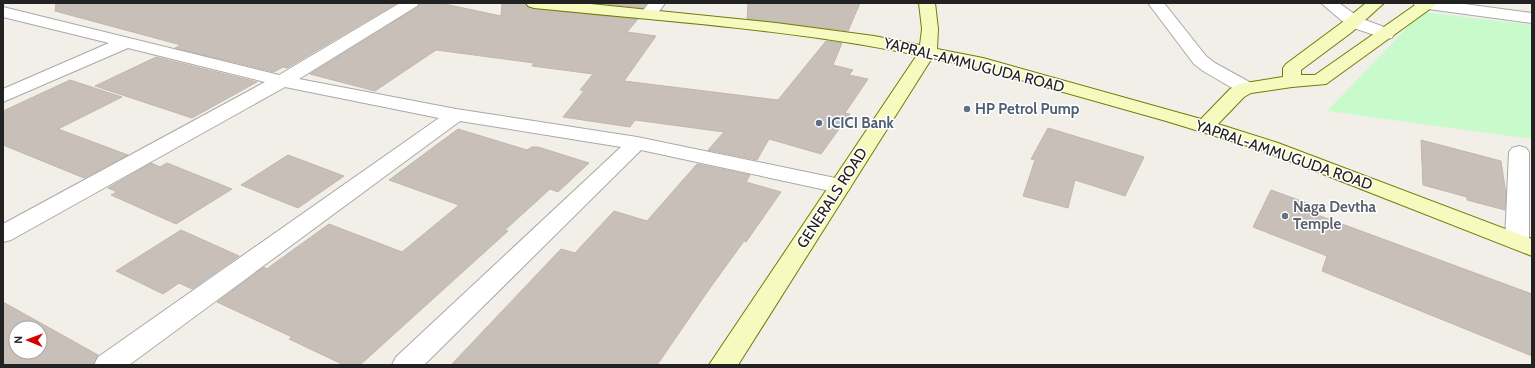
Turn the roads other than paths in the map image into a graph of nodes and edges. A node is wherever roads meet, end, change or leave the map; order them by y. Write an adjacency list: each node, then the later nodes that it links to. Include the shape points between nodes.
1 (411, 3): 15 (street)
2 (534, 3): 8 (street, YAPRAL-AMMUGUDA ROAD)
3 (927, 3): 14 (street, GENERALS ROAD, via 930,29)
4 (1156, 3): 17 (street, via 1200,60)
5 (1329, 3): 11 (street)
6 (1376, 3): 11 (street)
7 (1425, 4): 10 (street); 12 (street)
8 (653, 9): 14 (street, YAPRAL-AMMUGUDA ROAD)
9 (3, 12): 13 (street)
10 (1532, 18)
11 (1354, 22): 12 (street); 16 (street, via 1292,68)
12 (1386, 34): 16 (street, via 1319,80)
13 (126, 42): 15 (street); 18 (street)
14 (928, 51): 20 (street, YAPRAL-AMMUGUDA ROAD, via 977,62); 23 (street, GENERALS ROAD)
15 (282, 81): 19 (street); 24 (street)
16 (1292, 81): 17 (street)
17 (1246, 88): 20 (street, via 1237,93)
18 (3, 96)
19 (456, 115): 21 (street); 26 (street)
20 (1205, 126): 25 (street, YAPRAL-AMMUGUDA ROAD, via 1271,147)
21 (637, 143): 23 (street); 27 (street)
22 (1519, 152): 25 (street)
23 (840, 186): 28 (street, GENERALS ROAD)
24 (3, 234)
25 (1524, 244)
26 (108, 365)
27 (406, 365)
28 (723, 365)

